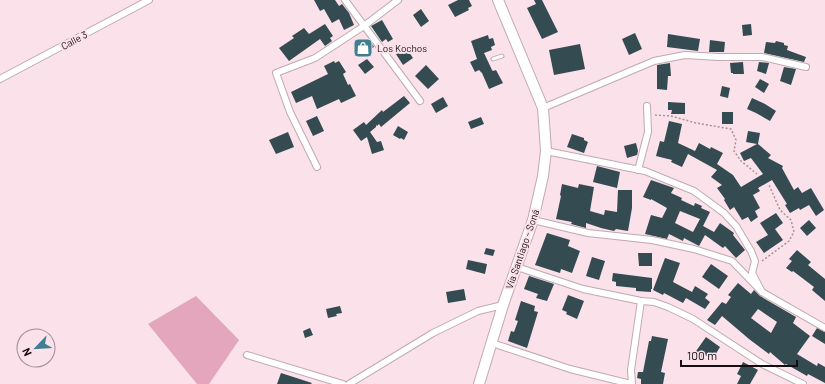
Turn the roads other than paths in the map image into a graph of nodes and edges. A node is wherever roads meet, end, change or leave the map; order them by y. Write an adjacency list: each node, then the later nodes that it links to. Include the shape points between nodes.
1 (149, 0): 9 (street, Calle 3)
2 (345, 0): 5 (street)
3 (398, 0): 5 (street)
4 (498, 0): 12 (main road, Vía Santiago - Soná)
5 (364, 26): 10 (street); 14 (street, via 315,58 276,73 290,112)
6 (502, 56): 7 (lane)
7 (493, 59)
8 (806, 67): 12 (street, via 762,57 684,55 654,61)
9 (0, 79)
10 (420, 101)
11 (646, 106): 15 (street, via 648,132)
12 (543, 108): 13 (main road, Vía Santiago - Soná)
13 (546, 151): 15 (street); 16 (main road, Vía Santiago - Soná)
14 (317, 167)
15 (638, 170): 18 (street, via 694,191 724,212 752,251 755,261 752,273)
16 (533, 220): 17 (main road, Vía Santiago - Soná); 18 (street, via 588,233 652,240 694,249 732,261)
17 (517, 267): 19 (street, via 583,289); 20 (main road, Vía Santiago - Soná)
18 (762, 292): 21 (street)
19 (641, 301): 27 (street); 28 (street, via 654,302 693,319 762,364)
20 (503, 305): 22 (main road, Vía Santiago - Soná); 25 (street, via 478,311 433,333)
21 (825, 328)
22 (492, 343): 26 (main road, Vía Santiago - Soná); 27 (street, via 570,369)
23 (247, 355): 24 (street)
24 (343, 384)
25 (349, 384)
26 (479, 384)
27 (631, 384)
28 (803, 384)

